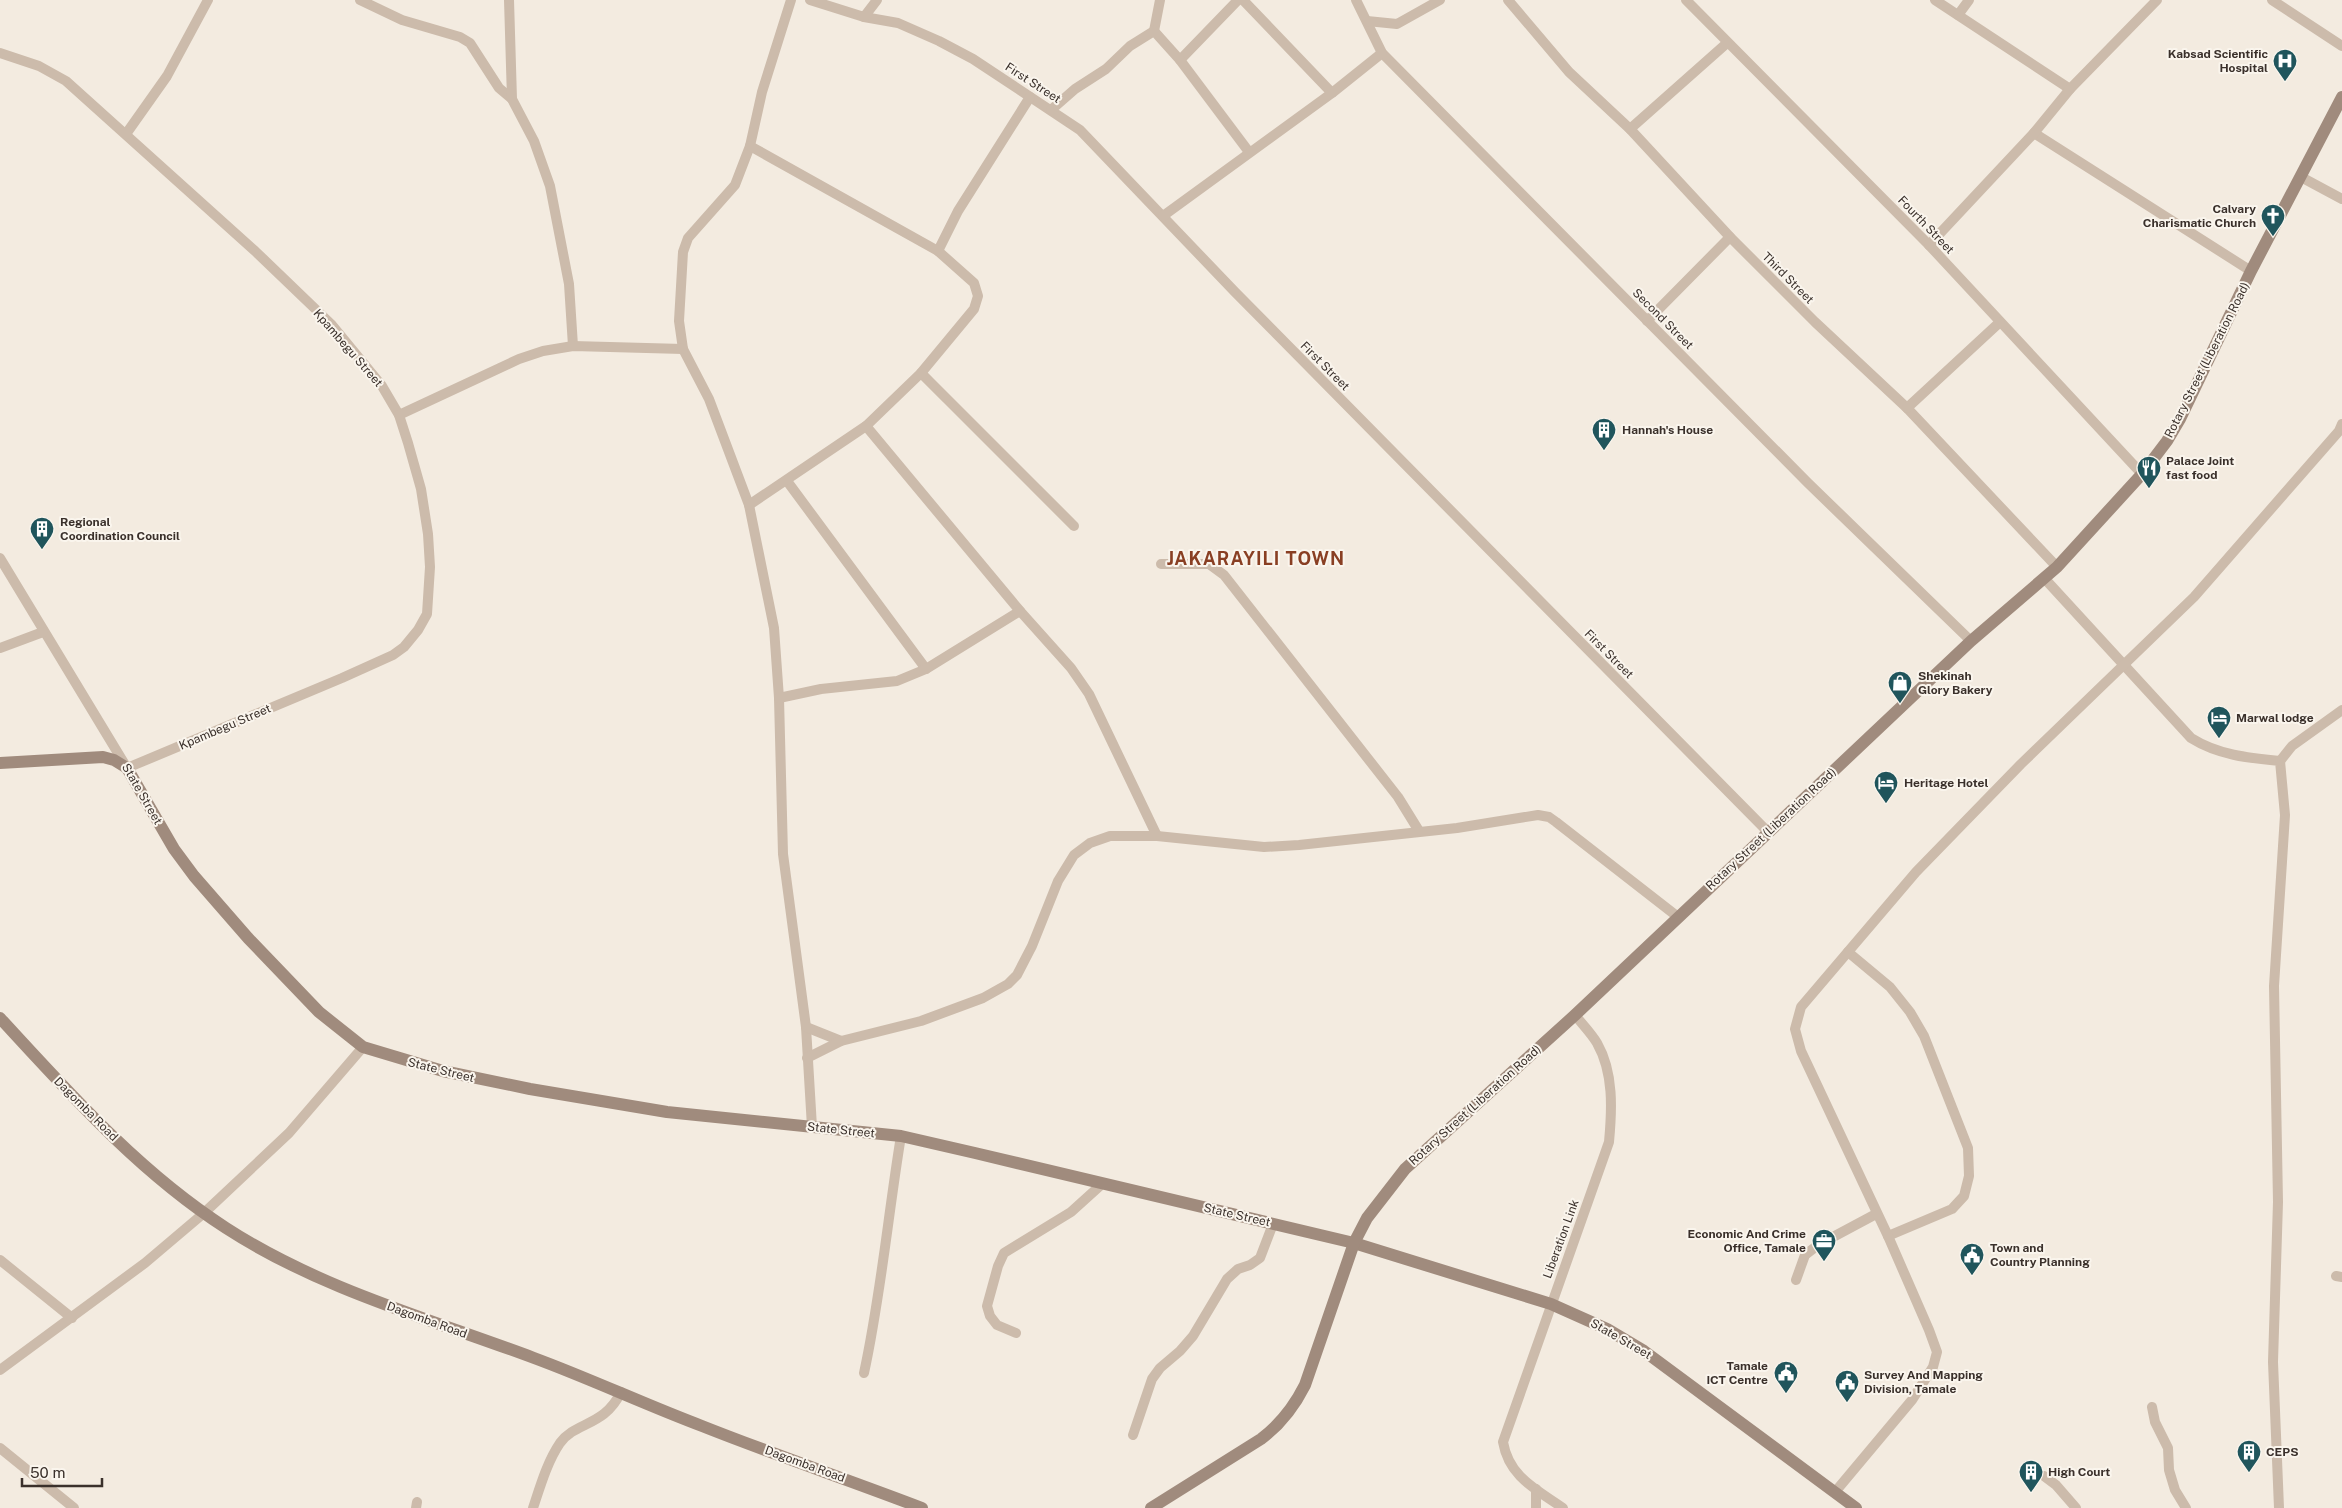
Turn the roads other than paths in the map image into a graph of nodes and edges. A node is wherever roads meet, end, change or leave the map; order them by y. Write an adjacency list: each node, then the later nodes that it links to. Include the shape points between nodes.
1 (208, 0): 35 (street, via 167,76)
2 (360, 0): 31 (street, via 402,20 470,43 500,88)
3 (509, 0): 31 (street)
4 (790, 0): 36 (street, via 762,92)
5 (810, 0): 19 (street, First Street)
6 (877, 0): 19 (street)
7 (1160, 0): 21 (street)
8 (1238, 0): 26 (street)
9 (1243, 0): 28 (street)
10 (1356, 0): 20 (street, Second Street)
11 (1440, 0): 20 (street, via 1397,24)
12 (1508, 0): 33 (street, Third Street, via 1569,72)
13 (1686, 0): 22 (street, Fourth Street)
14 (1935, 0): 18 (street)
15 (1969, 0): 18 (street)
16 (2157, 0): 27 (street)
17 (2272, 0): 23 (street)
18 (1958, 15): 27 (street)
19 (864, 17): 29 (street, First Street, via 898,23 939,41)
20 (1367, 21): 25 (street, Second Street)
21 (1154, 31): 26 (street); 32 (street, via 1130,46 1106,69)
22 (1727, 43): 33 (street); 42 (street, Fourth Street)
23 (2342, 46)
24 (0, 53): 35 (street, Kpambegu Street, via 52,72)
25 (1382, 53): 28 (street); 45 (street, Second Street)
26 (1180, 60): 37 (street)
27 (2070, 89): 34 (street)
28 (1332, 93): 37 (street)
29 (1030, 96): 32 (street, First Street); 43 (street, via 958,211)
30 (2342, 97): 38 (street, Rotary Street (Liberation Road))
31 (512, 99): 47 (street, via 534,140 550,186 569,284)
32 (1051, 110): 40 (street, First Street, via 1080,130)
33 (1630, 129): 41 (street, Third Street)
34 (2034, 133): 42 (street); 44 (street)
35 (126, 134): 51 (street, Kpambegu Street, via 331,324 382,386)
36 (750, 146): 43 (street); 48 (street, via 735,185 688,238 683,252 679,321)
37 (1249, 152): 40 (street)
38 (2301, 177): 39 (street); 44 (street, Rotary Street (Liberation Road))
39 (2342, 199)
40 (1162, 216): 74 (street, First Street)
41 (1730, 237): 45 (street); 50 (street, Third Street, via 1814,322)
42 (1929, 245): 46 (street, Fourth Street)
43 (938, 252): 49 (street, via 974,283 978,296 974,308)
44 (2251, 271): 54 (street, Rotary Street (Liberation Road), via 2180,419)
45 (1648, 321): 64 (street, Second Street)
46 (2000, 322): 50 (street); 54 (street, Fourth Street)
47 (573, 346): 48 (street); 51 (street, via 519,359)
48 (683, 349): 56 (street, via 708,399)
49 (921, 373): 53 (street); 57 (street)
50 (1907, 408): 60 (street, Third Street)
51 (399, 415): 72 (street, Kpambegu Street, via 421,488 428,534 427,614 418,630 404,648 393,655)
52 (2342, 424): 66 (street, via 2194,598)
53 (866, 426): 55 (street); 62 (street)
54 (2142, 474): 60 (street, Rotary Street (Liberation Road))
55 (787, 481): 56 (street); 67 (street)
56 (749, 505): 68 (street, via 774,628)
57 (1074, 526)
58 (0, 558): 63 (street, State Street)
59 (1161, 564): 73 (street, via 1209,564 1224,575 1398,797)
60 (2057, 567): 61 (street, Rotary Street (Liberation Road))
61 (2045, 579): 64 (street, Rotary Street (Liberation Road)); 66 (street)
62 (1020, 611): 67 (street); 75 (street, via 1071,668 1089,694)
63 (43, 632): 65 (street); 72 (street, State Street)
64 (1970, 641): 74 (street, Rotary Street (Liberation Road))
65 (0, 648)
66 (2122, 665): 70 (street, via 2191,738 2206,748); 77 (street, via 1916,872)
67 (926, 669): 68 (street, via 897,681 821,689)
68 (779, 698): 80 (street, via 783,854)
69 (2342, 710): 70 (street, via 2292,746)
70 (2280, 761): 115 (street, via 2285,815 2274,986 2278,1202 2273,1362)
71 (0, 763): 72 (street, via 103,757)
72 (127, 768): 82 (street, State Street, via 174,849 194,876 319,1012)
73 (1419, 831): 75 (street, via 1264,847); 76 (street, via 1538,815 1550,817)
74 (1768, 832): 76 (street, Rotary Street (Liberation Road))
75 (1157, 836): 81 (street, via 1110,836 1090,843 1074,855 1058,880 1017,976 998,990 922,1021)
76 (1678, 917): 78 (street, Rotary Street (Liberation Road))
77 (1848, 952): 88 (street, via 1801,1007 1795,1029 1801,1051); 90 (street, via 1890,988 1910,1012 1924,1036 1968,1148 1969,1176 1964,1196 1952,1209)
78 (1575, 1015): 91 (street, Rotary Street (Liberation Road), via 1405,1169 1367,1218); 94 (street, Liberation Link, via 1597,1043 1605,1063 1612,1110 1609,1142)
79 (0, 1018): 87 (street, Dagomba Road, via 102,1127)
80 (806, 1027): 81 (street); 83 (street)
81 (841, 1041): 83 (street)
82 (363, 1047): 84 (street, State Street, via 443,1071 530,1089 667,1112); 87 (street, via 289,1133)
83 (807, 1058): 84 (street)
84 (812, 1127): 85 (street, State Street)
85 (901, 1136): 86 (street, State Street); 98 (street, via 874,1326)
86 (1102, 1184): 89 (street, State Street); 96 (street, via 1071,1212 1004,1253 988,1306 996,1325)
87 (204, 1213): 95 (street); 99 (street, Dagomba Road, via 254,1245 344,1288)
88 (1876, 1214): 90 (street); 93 (street, via 1805,1255)
89 (1273, 1224): 91 (street, State Street); 101 (street, via 1260,1258 1238,1269 1227,1279 1193,1336 1152,1379)
90 (1888, 1236): 105 (street, via 1937,1352 1933,1367 1912,1400)
91 (1354, 1244): 94 (street, State Street); 109 (street, Rotary Street (Liberation Road), via 1297,1403 1274,1429)
92 (0, 1260): 95 (street)
93 (1796, 1280)
94 (1551, 1304): 104 (street, Liberation Link, via 1503,1442 1506,1457 1515,1473); 105 (street, State Street, via 1607,1329 1644,1351)
95 (72, 1318): 97 (street)
96 (1016, 1333)
97 (0, 1370)
98 (864, 1373)
99 (621, 1392): 107 (street, via 609,1412 560,1442); 108 (street, Dagomba Road, via 702,1426)
100 (2152, 1407): 114 (street, via 2168,1448 2173,1483)
101 (1133, 1435)
102 (0, 1448): 106 (street)
103 (2044, 1476): 113 (street)
104 (1536, 1489): 110 (street); 111 (street)
105 (1835, 1492): 112 (street, State Street)
106 (74, 1508)
107 (533, 1508)
108 (922, 1508)
109 (1151, 1508)
110 (1536, 1508)
111 (1563, 1508)
112 (1856, 1508)
113 (2076, 1508)
114 (2186, 1508)
115 (2279, 1508)

